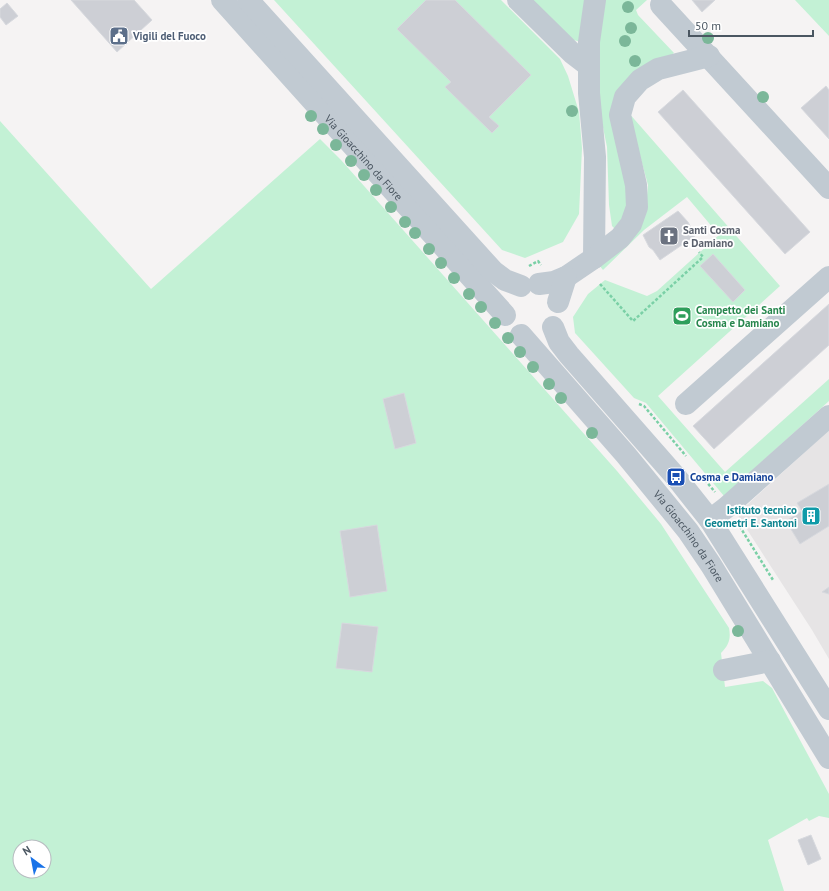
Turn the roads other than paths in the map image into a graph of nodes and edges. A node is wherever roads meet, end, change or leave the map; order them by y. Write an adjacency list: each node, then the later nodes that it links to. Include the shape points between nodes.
1 (222, 0): 14 (street, Via Gioacchino da Fiore)
2 (248, 0): 12 (street, Via Gioacchino da Fiore, via 493,271 505,280)
3 (518, 0): 7 (street, via 572,53)
4 (595, 0): 7 (street, via 589,42)
5 (661, 5): 6 (street)
6 (709, 56): 8 (street); 9 (street, via 658,69 640,80 625,97 620,115 636,185 637,207 628,229)
7 (589, 66): 9 (street, via 595,157)
8 (829, 188)
9 (594, 258): 10 (street)
10 (566, 277): 12 (street, via 554,282); 13 (street)
11 (829, 277): 17 (street)
12 (530, 285): 13 (street, via 547,288); 14 (street, via 514,290 508,297)
13 (558, 302): 15 (street, via 558,319)
14 (505, 315): 16 (street, via 513,330)
15 (553, 327): 16 (street, via 538,336); 19 (street, via 569,355 676,477)
16 (521, 335): 20 (street, Via Gioacchino da Fiore, via 626,455 688,531)
17 (686, 404)
18 (829, 416): 19 (street)
19 (710, 520): 22 (street)
20 (770, 660): 21 (street); 23 (street, Via Gioacchino da Fiore)
21 (724, 670)
22 (829, 709)
23 (829, 758)

